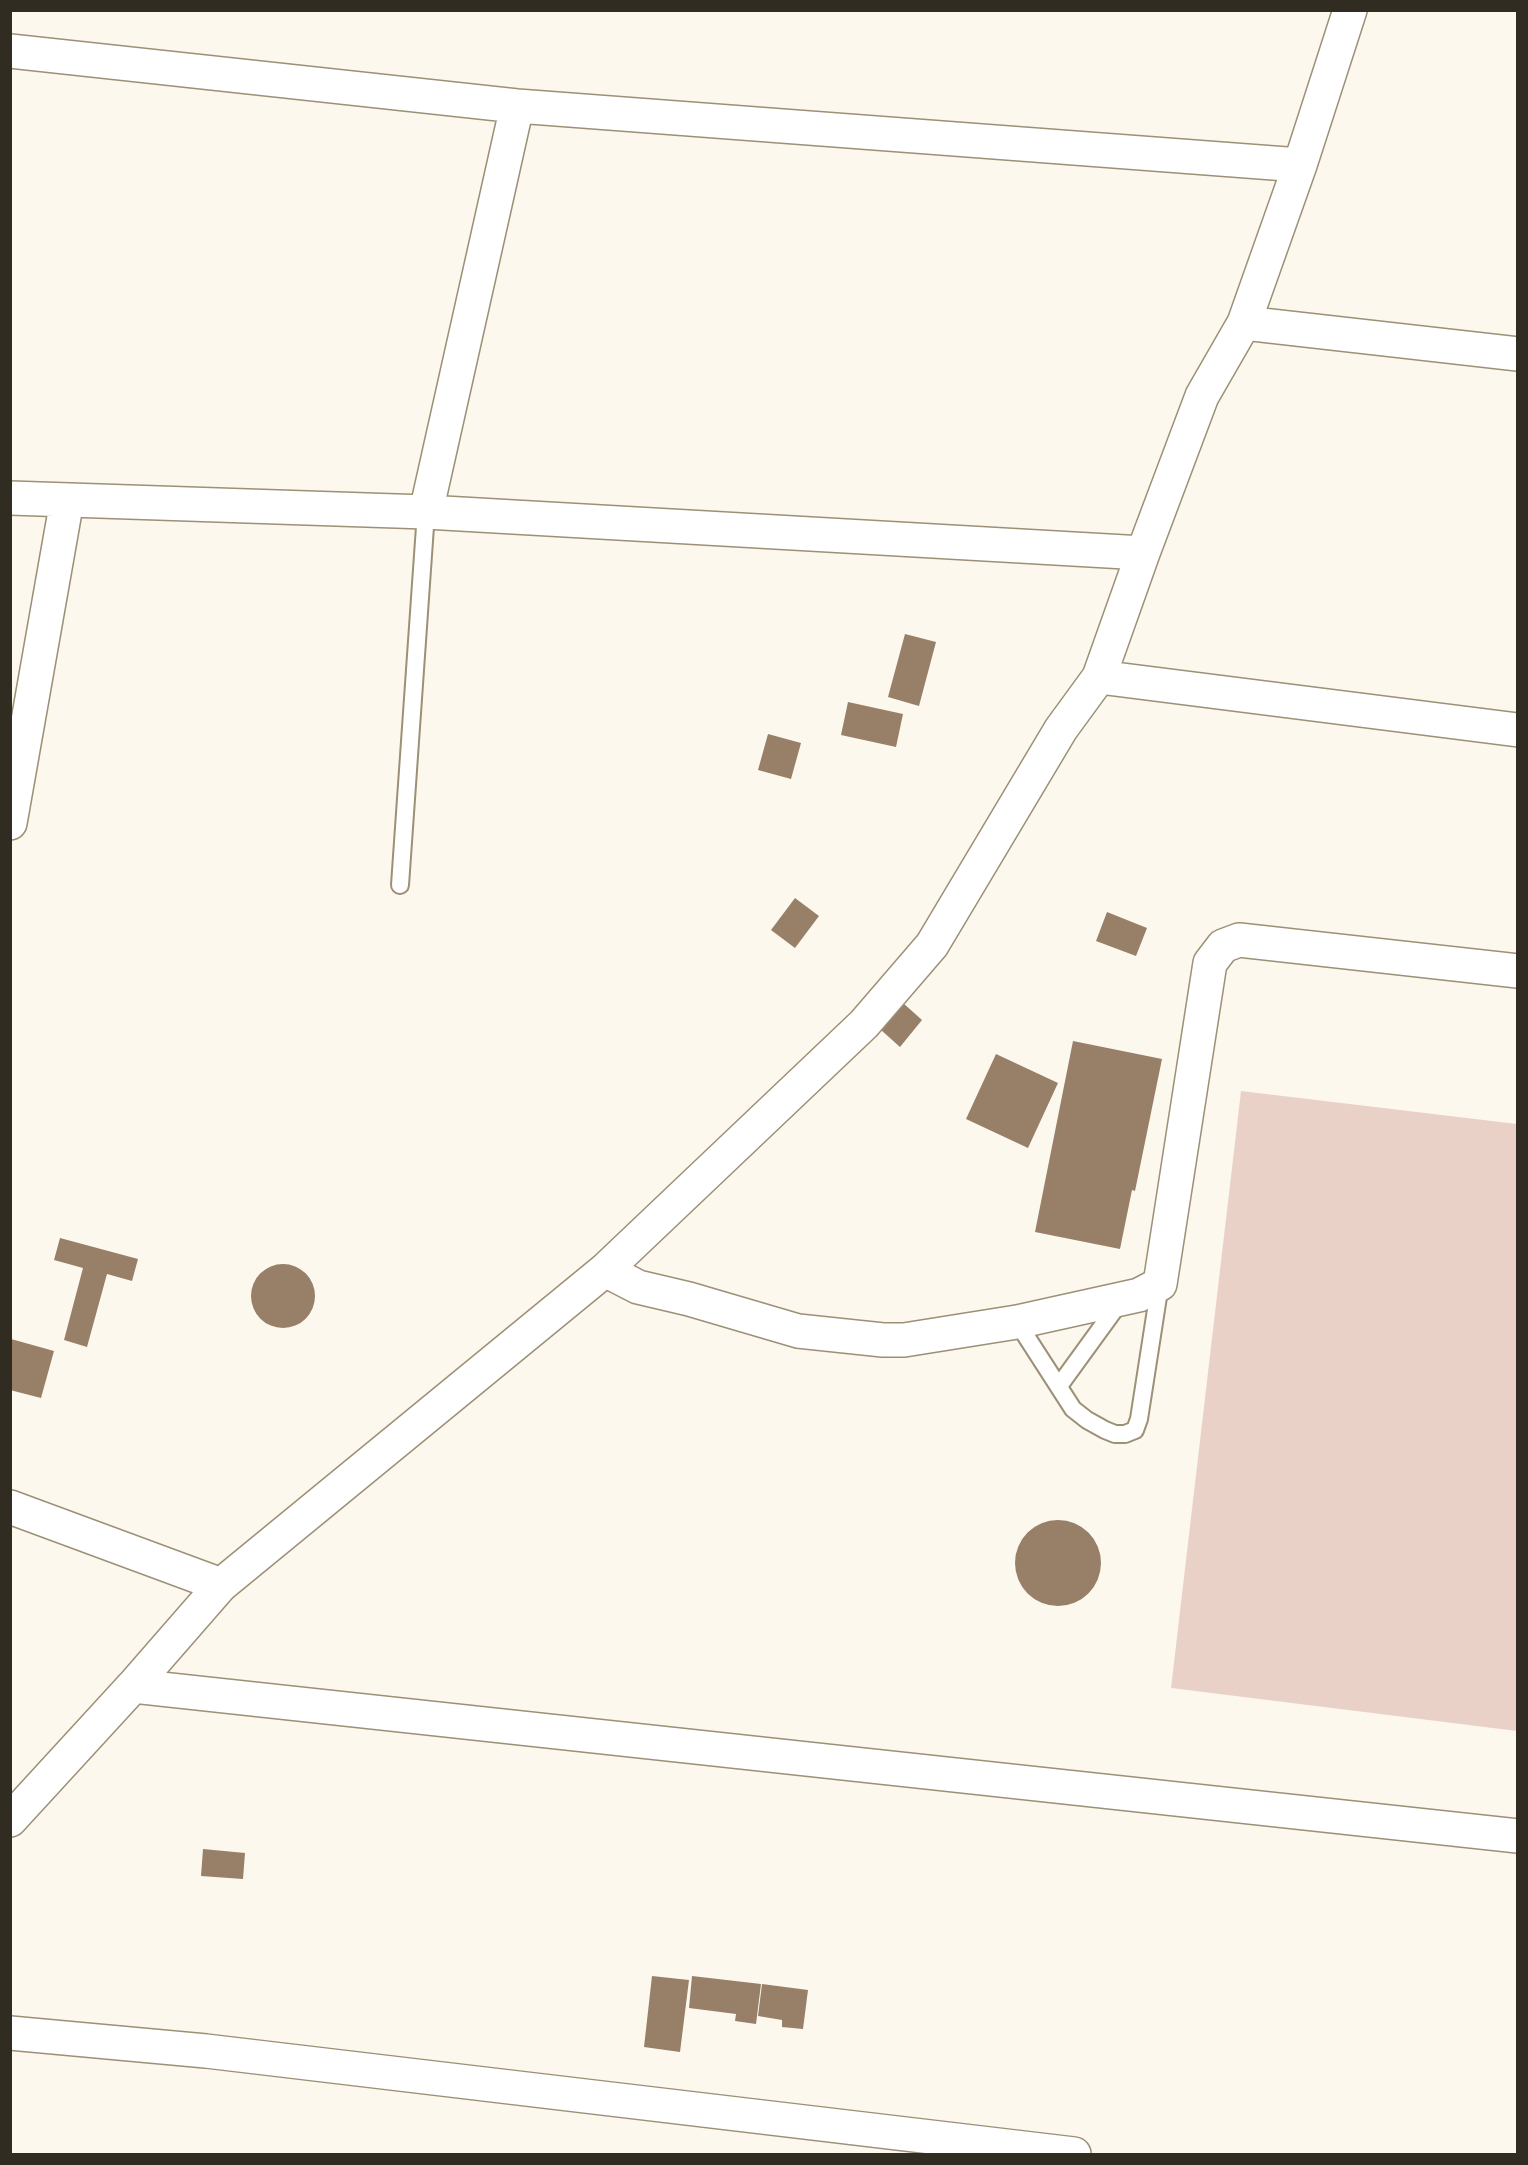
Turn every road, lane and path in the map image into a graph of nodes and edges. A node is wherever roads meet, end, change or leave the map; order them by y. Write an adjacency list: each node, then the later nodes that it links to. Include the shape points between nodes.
1 (1350, 10): 4 (street)
2 (10, 51): 3 (street)
3 (517, 106): 4 (street); 9 (street)
4 (1300, 165): 5 (street)
5 (1244, 323): 6 (street); 10 (street, via 1202,396)
6 (1518, 354)
7 (10, 498): 8 (street)
8 (67, 500): 9 (street); 13 (street)
9 (426, 512): 10 (street); 14 (lane)
10 (1143, 553): 11 (street)
11 (1099, 677): 12 (street); 16 (street, via 1061,729 932,945 864,1024)
12 (1518, 730)
13 (10, 823)
14 (400, 885)
15 (1518, 971): 17 (street, via 1239,940 1223,946 1210,963)
16 (605, 1270): 19 (street, via 638,1287 798,1331 904,1340); 22 (street)
17 (1160, 1284): 18 (street); 20 (lane, via 1135,1430 1115,1434 1087,1420 1073,1409)
18 (1123, 1299): 19 (street); 20 (lane)
19 (1017, 1322): 20 (lane)
20 (1059, 1386)
21 (10, 1507): 22 (street)
22 (221, 1585): 23 (street)
23 (134, 1686): 24 (street); 25 (street)
24 (10, 1820)
25 (1518, 1836)
26 (10, 2033): 27 (street, via 217,2053)
27 (1074, 2154)

